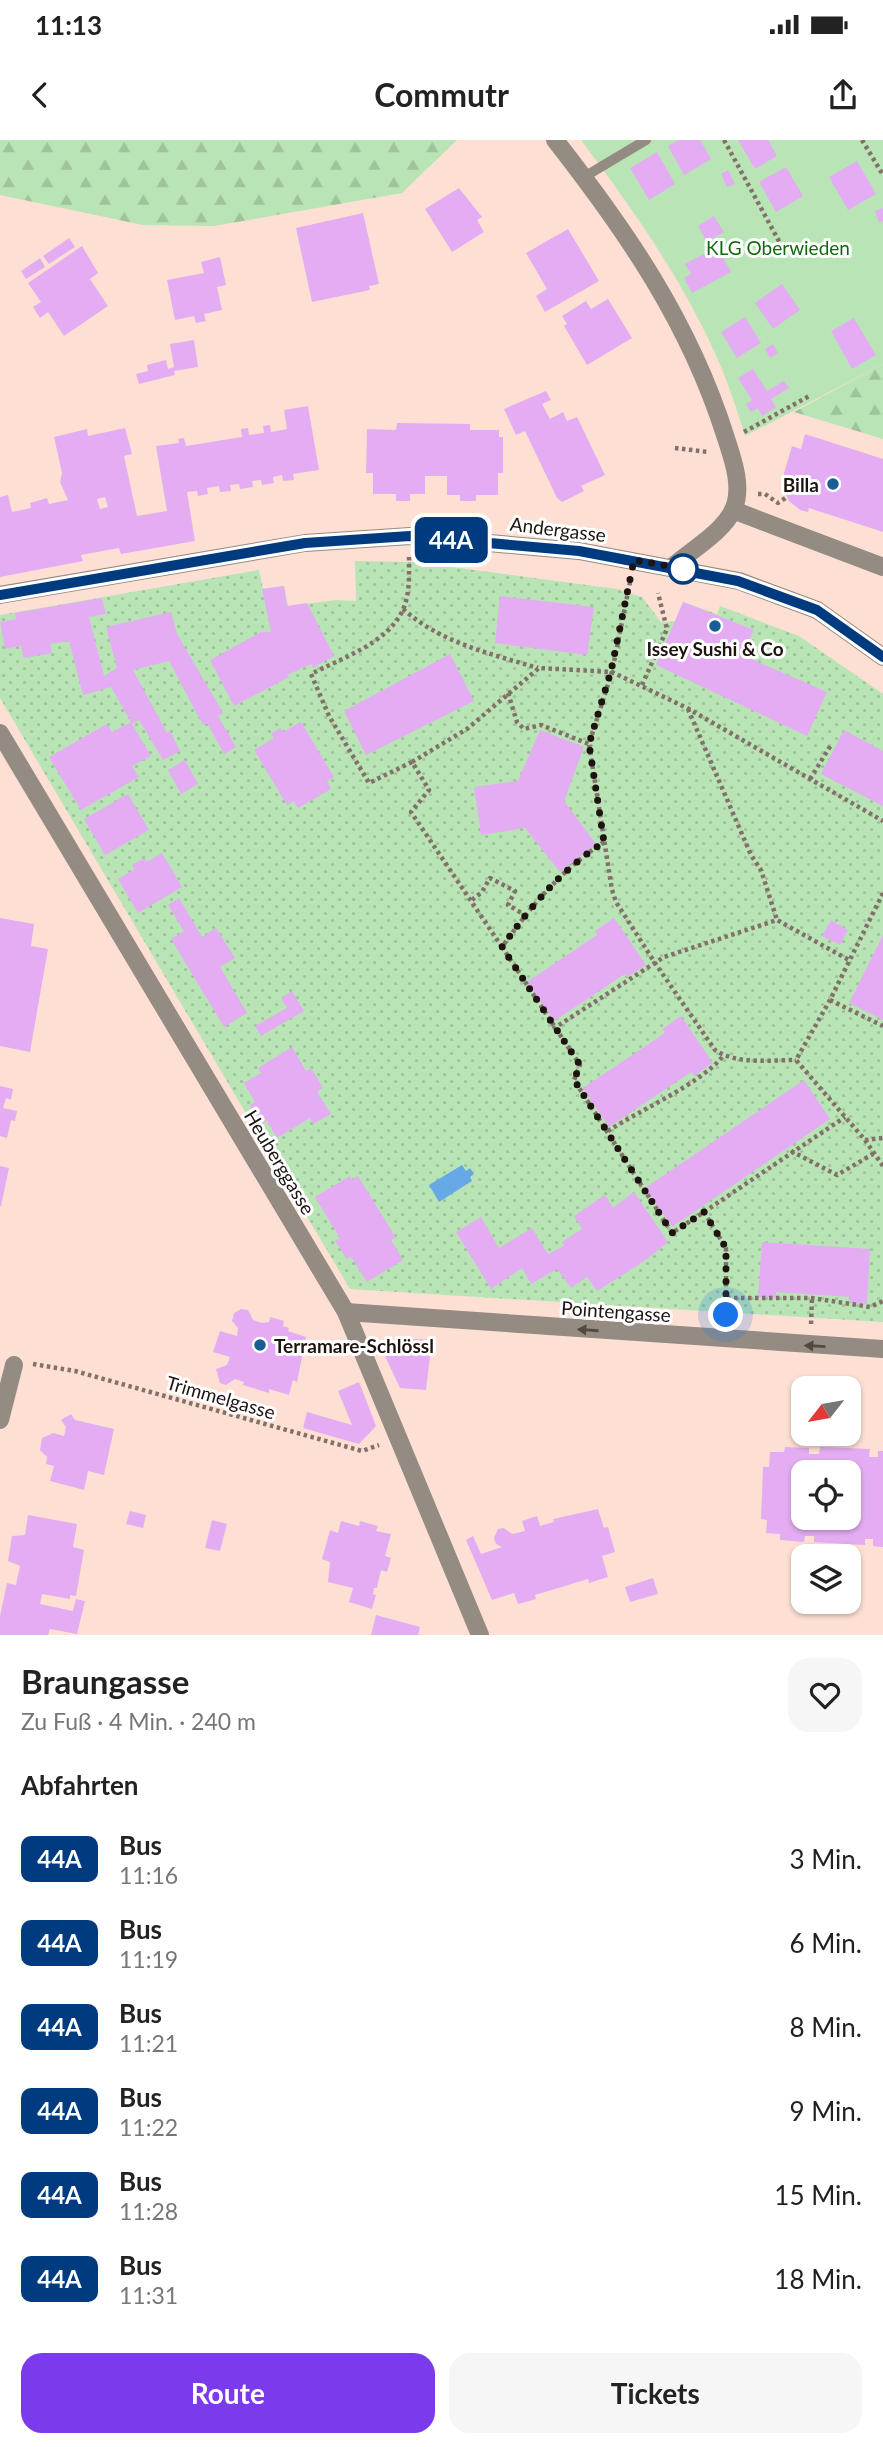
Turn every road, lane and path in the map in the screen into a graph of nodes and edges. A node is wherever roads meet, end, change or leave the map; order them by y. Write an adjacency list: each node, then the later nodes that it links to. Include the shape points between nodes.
1 (555, 140): 6 (street)
2 (646, 140): 6 (lane)
3 (724, 140): 7 (path)
4 (862, 140): 5 (path)
5 (883, 175)
6 (584, 177): 12 (street, via 651,273 691,345 731,452 737,487)
7 (786, 256)
8 (811, 395): 9 (path)
9 (742, 434)
10 (765, 494): 11 (path, via 778,503)
11 (787, 497)
12 (733, 510): 15 (street); 16 (street)
13 (409, 557): 19 (path)
14 (634, 560): 15 (street, Andergasse); 18 (street, Andergasse, via 410,536 341,539); 22 (path)
15 (672, 567): 20 (street, Andergasse, via 792,598 817,610)
16 (883, 567)
17 (658, 593): 23 (path, via 667,629)
18 (0, 595)
19 (403, 609): 21 (path, via 457,643); 29 (path, via 386,632 311,674 329,716 369,783)
20 (883, 657)
21 (539, 668): 22 (path); 24 (path)
22 (611, 671): 23 (path); 27 (path)
23 (642, 685): 25 (path)
24 (508, 694): 27 (path, via 522,727 541,725); 29 (path, via 467,729)
25 (687, 708): 30 (path); 36 (path, via 761,870)
26 (0, 733): 55 (street, Heuberggasse)
27 (589, 744): 32 (path)
28 (831, 745): 30 (path)
29 (412, 762): 34 (path, via 429,790 411,812)
30 (810, 779): 31 (path)
31 (883, 821)
32 (604, 842): 35 (path, via 561,875); 39 (path, via 616,902)
33 (883, 893): 38 (path)
34 (472, 900): 35 (path, via 490,878 515,891 508,905); 37 (path)
35 (525, 915): 37 (path)
36 (777, 920): 38 (path); 39 (path)
37 (502, 947): 42 (path)
38 (849, 960): 40 (path)
39 (655, 963): 42 (path); 43 (path)
40 (830, 1000): 41 (path); 44 (path)
41 (883, 1026)
42 (553, 1029): 46 (path, via 580,1065 574,1080)
43 (723, 1056): 44 (path); 46 (path, via 715,1067)
44 (796, 1060): 45 (path)
45 (845, 1117): 48 (path); 49 (path)
46 (608, 1131): 52 (path, via 672,1233)
47 (883, 1138): 48 (path)
48 (865, 1140): 50 (path)
49 (791, 1151): 50 (path, via 837,1175); 52 (path)
50 (873, 1154): 51 (path)
51 (883, 1166)
52 (704, 1212): 53 (path, via 726,1248)
53 (726, 1298): 54 (path, via 813,1298 870,1307); 56 (path)
54 (883, 1301)
55 (346, 1312): 56 (street, Pointengasse, one-way to 55); 61 (street, Heuberggasse)
56 (726, 1340): 57 (street, Pointengasse, one-way to 56)
57 (883, 1349)
58 (36, 1364): 61 (path, Trimmelgasse, via 362,1451)
59 (14, 1365): 60 (street)
60 (0, 1420)
61 (397, 1439): 62 (street, Heuberggasse)
62 (480, 1635)

